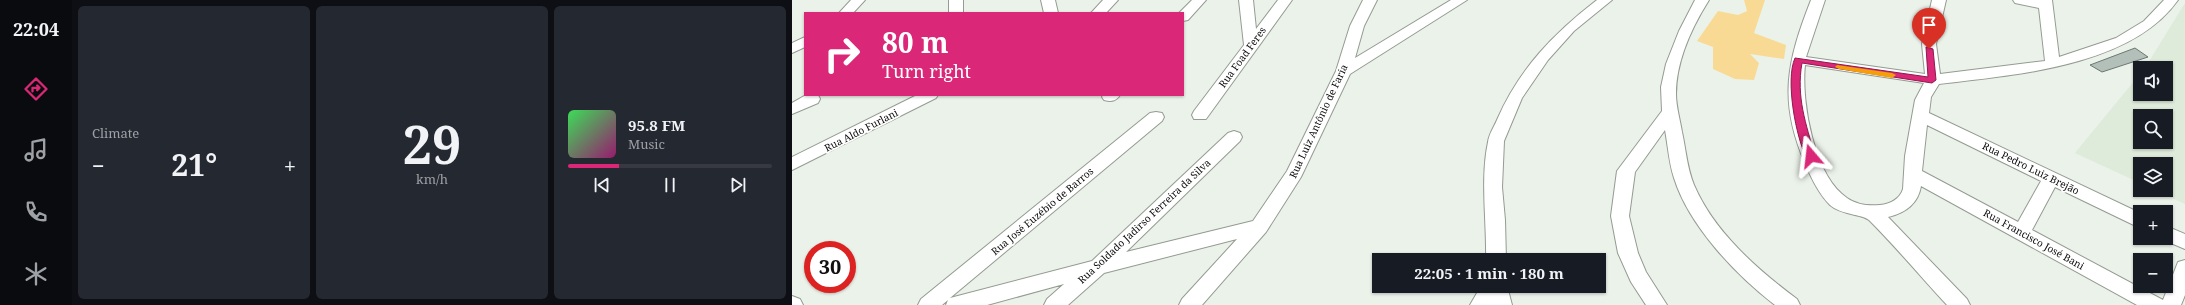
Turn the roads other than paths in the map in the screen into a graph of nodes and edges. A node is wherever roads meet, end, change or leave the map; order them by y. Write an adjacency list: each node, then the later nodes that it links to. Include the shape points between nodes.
1 (858, 0): 17 (street)
2 (956, 0): 18 (street)
3 (1048, 0): 19 (street)
4 (1112, 0): 20 (street)
5 (1199, 0): 21 (street)
6 (1246, 0): 23 (street)
7 (1285, 0): 23 (street, Rua Foad Feres)
8 (1370, 0): 27 (street, Rua Luiz Antônio de Faria, via 1357,26)
9 (1460, 0): 27 (street)
10 (1605, 0): 46 (street, via 1569,28 1543,57 1514,98 1496,141 1493,187)
11 (1702, 0): 32 (street, via 1691,18 1673,69 1669,88)
12 (1818, 0): 25 (street)
13 (1939, 0): 28 (street, via 1929,49)
14 (2020, 0): 16 (street)
15 (2170, 0): 26 (street, via 2150,24 2121,41)
16 (2045, 3): 26 (street)
17 (847, 12)
18 (956, 12)
19 (1051, 12)
20 (1099, 12)
21 (1184, 16)
22 (804, 42): 24 (street)
23 (1251, 44): 33 (street, Rua Foad Feres)
24 (792, 49)
25 (1798, 60): 28 (street); 40 (street, via 1795,76 1796,107 1811,156 1834,198 1859,211)
26 (2053, 64): 28 (street)
27 (1344, 71): 42 (street, Rua Luiz Antônio de Faria, via 1295,173)
28 (1932, 80): 34 (street, via 1923,98)
29 (928, 96): 37 (street, Rua Aldo Furlani)
30 (812, 99): 31 (street)
31 (792, 109)
32 (1671, 111): 57 (street, via 1626,171 1620,216 1628,253 1638,276); 58 (street, via 1678,158 1688,190 1709,227 1774,293)
33 (1200, 115)
34 (1922, 116): 38 (street); 39 (street, Rua Pedro Luiz Brejão)
35 (1156, 117): 51 (street, Rua José Euzébio de Barros)
36 (1234, 137): 47 (street, Rua Soldado Jadirso Ferreira da Silva)
37 (792, 164)
38 (1913, 174): 40 (street, via 1912,187 1904,202 1894,209); 43 (street, Rua Francisco José Bani)
39 (2051, 178): 41 (street, Rua Pedro Luiz Brejão); 43 (street)
40 (1872, 212): 59 (street)
41 (2133, 218)
42 (1259, 227): 47 (street); 54 (street, Rua Luiz Antônio de Faria)
43 (2022, 231): 60 (street, Rua Francisco José Bani)
44 (2173, 236): 45 (street)
45 (2185, 242)
46 (1496, 253)
47 (1098, 267): 52 (street); 53 (street, Rua Soldado Jadirso Ferreira da Silva)
48 (2185, 268): 61 (street)
49 (1488, 293): 55 (street)
50 (1499, 293): 56 (street)
51 (928, 305)
52 (956, 305)
53 (1054, 305)
54 (1189, 305)
55 (1480, 305)
56 (1502, 305)
57 (1657, 305)
58 (1790, 305)
59 (1960, 305)
60 (2155, 305)
61 (2171, 305)

